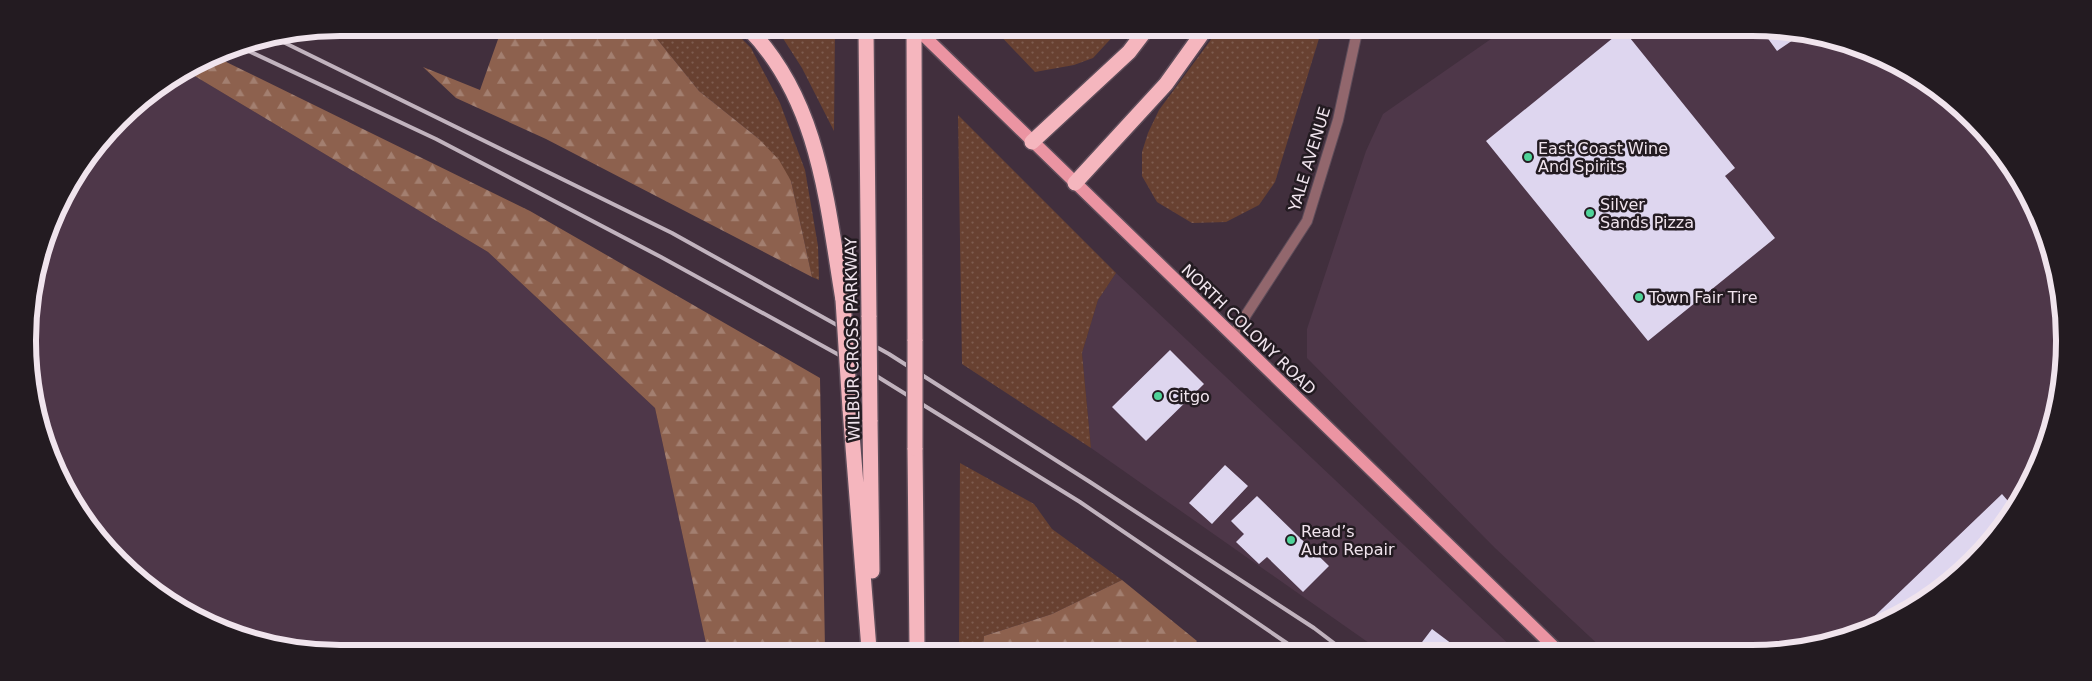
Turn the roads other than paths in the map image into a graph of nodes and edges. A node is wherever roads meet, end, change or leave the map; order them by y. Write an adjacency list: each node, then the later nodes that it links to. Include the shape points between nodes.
1 (755, 36): 11 (highway, bridge, via 775,59 794,92 823,178 843,300)
2 (866, 36): 12 (highway, WILBUR CROSS PARKWAY, bridge)
3 (914, 36): 13 (highway, bridge)
4 (924, 36): 8 (main road, NORTH COLONY ROAD)
5 (1141, 36): 8 (highway, via 1129,52)
6 (1200, 36): 9 (highway, via 1166,84)
7 (1356, 36): 10 (street, YALE AVENUE, via 1338,120 1307,221)
8 (1032, 142): 9 (main road, NORTH COLONY ROAD)
9 (1075, 183): 10 (main road, NORTH COLONY ROAD)
10 (1233, 335): 14 (main road, NORTH COLONY ROAD)
11 (871, 645)
12 (871, 645)
13 (917, 645)
14 (1552, 645)

